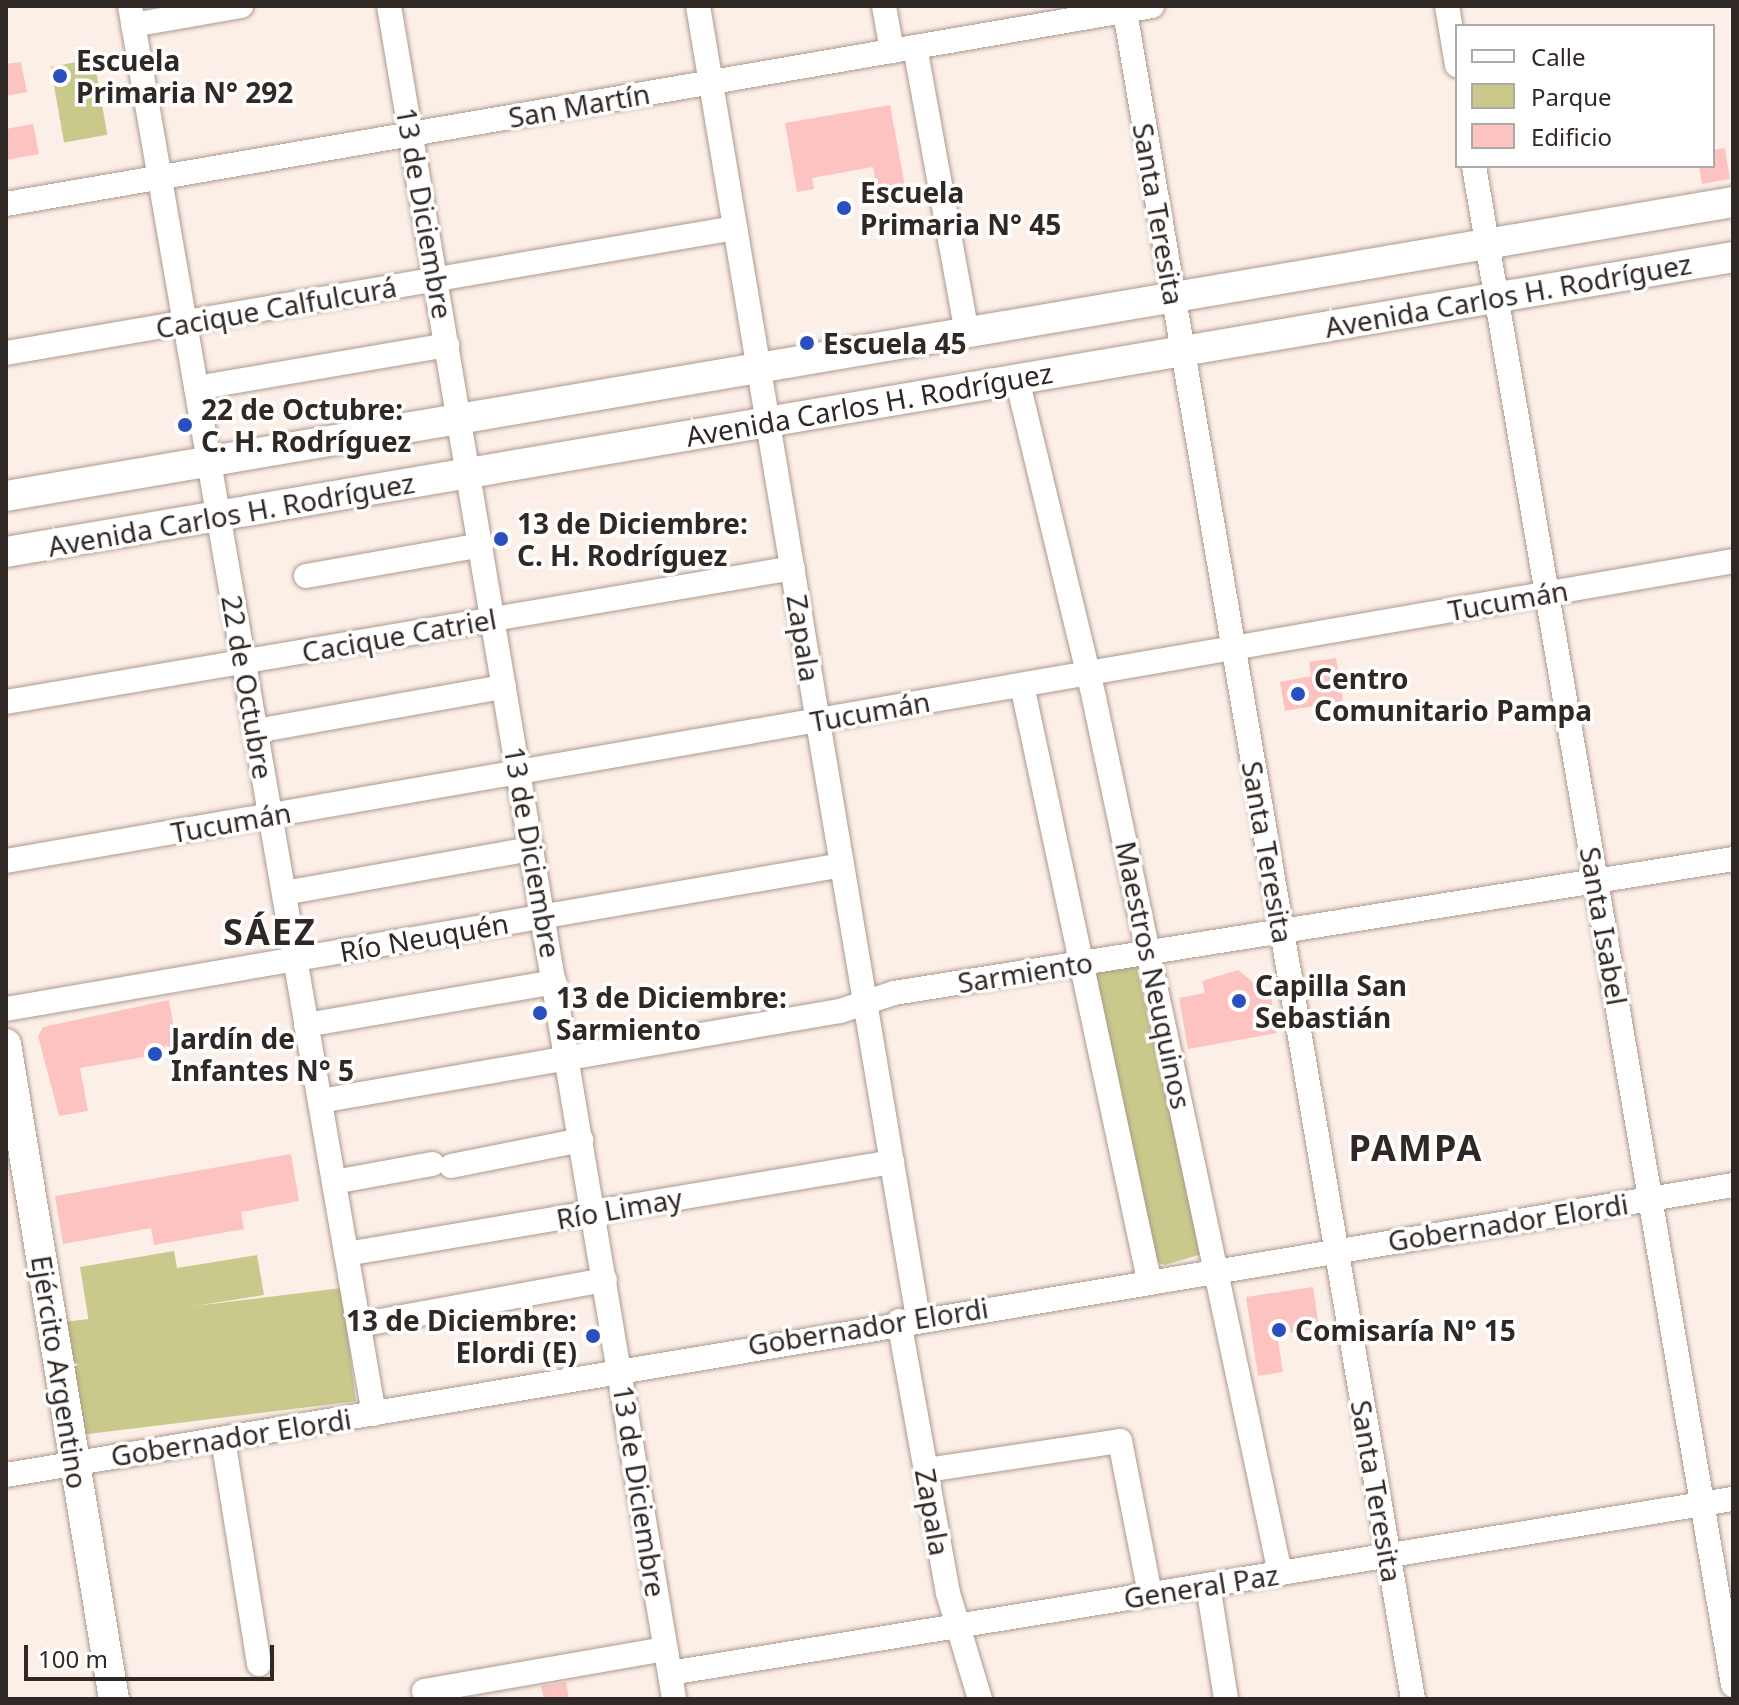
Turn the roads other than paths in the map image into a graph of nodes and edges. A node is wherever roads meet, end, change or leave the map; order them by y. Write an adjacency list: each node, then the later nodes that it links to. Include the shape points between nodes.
1 (241, 6): 8 (street)
2 (389, 6): 12 (street, 13 de Diciembre)
3 (698, 6): 11 (street, Zapala)
4 (884, 6): 9 (street)
5 (1152, 6): 7 (street, San Martín)
6 (1447, 6): 10 (street)
7 (1124, 8): 9 (street, San Martín); 21 (street, Santa Teresita)
8 (132, 15): 14 (street, 22 de Octubre)
9 (903, 49): 11 (street, San Martín); 24 (street)
10 (1455, 53)
11 (711, 82): 12 (street, San Martín); 17 (street, Zapala)
12 (411, 134): 14 (street, San Martín); 20 (street, 13 de Diciembre)
13 (1474, 168): 18 (street, Santa Isabel)
14 (160, 177): 16 (street, San Martín); 23 (street, 22 de Octubre)
15 (1733, 202): 18 (main road, Avenida Carlos H. Rodríguez)
16 (6, 204)
17 (735, 228): 20 (street, Cacique Calfulcurá); 28 (street, Zapala)
18 (1487, 244): 21 (main road, Avenida Carlos H. Rodríguez); 22 (street, Santa Isabel)
19 (1733, 257): 22 (main road, Avenida Carlos H. Rodríguez)
20 (436, 280): 23 (street, Cacique Calfulcurá); 25 (street, 13 de Diciembre)
21 (1173, 297): 24 (main road, Avenida Carlos H. Rodríguez); 26 (street, Santa Teresita)
22 (1497, 297): 26 (main road, Avenida Carlos H. Rodríguez); 42 (street, Santa Isabel)
23 (185, 323): 27 (street, Cacique Calfulcurá); 30 (street, 22 de Octubre)
24 (967, 332): 28 (main road, Avenida Carlos H. Rodríguez)
25 (447, 345): 30 (street); 31 (street, 13 de Diciembre)
26 (1182, 351): 29 (main road, Avenida Carlos H. Rodríguez); 44 (street, Santa Teresita)
27 (6, 353)
28 (759, 368): 31 (main road, Avenida Carlos H. Rodríguez); 32 (street, Zapala)
29 (1017, 379): 32 (main road, Avenida Carlos H. Rodríguez); 46 (street, Maestros Neuquinos)
30 (196, 388): 33 (street, 22 de Octubre)
31 (459, 419): 33 (main road, Avenida Carlos H. Rodríguez); 34 (street, 13 de Diciembre)
32 (768, 422): 34 (main road, Avenida Carlos H. Rodríguez); 40 (street, Zapala)
33 (209, 461): 35 (main road, Avenida Carlos H. Rodríguez); 36 (street, 22 de Octubre)
34 (468, 473): 36 (main road, Avenida Carlos H. Rodríguez); 37 (street, 13 de Diciembre)
35 (6, 496)
36 (218, 516): 38 (main road, Avenida Carlos H. Rodríguez); 45 (street, 22 de Octubre)
37 (481, 545): 41 (street); 43 (street, 13 de Diciembre)
38 (6, 552)
39 (1733, 561): 42 (street, Tucumán)
40 (793, 568): 43 (street, Cacique Catriel); 50 (street, Zapala)
41 (306, 576)
42 (1547, 594): 44 (street, Tucumán); 58 (street, Santa Isabel)
43 (493, 619): 45 (street, Cacique Catriel); 48 (street, 13 de Diciembre)
44 (1233, 648): 46 (street, Tucumán); 61 (street, Santa Teresita)
45 (244, 661): 49 (street, Cacique Catriel); 51 (street, 22 de Octubre)
46 (1088, 673): 47 (street, Tucumán); 62 (street, Maestros Neuquinos)
47 (1022, 685): 50 (street, Tucumán); 64 (street)
48 (504, 687): 51 (street); 52 (street, 13 de Diciembre)
49 (6, 702)
50 (818, 720): 52 (street, Tucumán); 57 (street, Zapala)
51 (256, 731): 53 (street, 22 de Octubre)
52 (519, 772): 53 (street, Tucumán); 54 (street, 13 de Diciembre)
53 (270, 815): 56 (street, Tucumán); 59 (street, 22 de Octubre)
54 (532, 849): 59 (street); 60 (street, 13 de Diciembre)
55 (1733, 859): 58 (street, Sarmiento)
56 (6, 861)
57 (842, 865): 60 (street, Río Neuquén); 66 (street, Zapala)
58 (1596, 881): 61 (street, Sarmiento); 76 (street, Santa Isabel)
59 (284, 893): 63 (street, 22 de Octubre)
60 (543, 916): 63 (street, Río Neuquén); 65 (street, 13 de Diciembre)
61 (1282, 931): 62 (street, Sarmiento); 78 (street, Santa Teresita)
62 (1149, 952): 64 (street, Sarmiento); 80 (street, Maestros Neuquinos)
63 (295, 959): 67 (street, Río Neuquén); 68 (street, 22 de Octubre)
64 (1081, 963): 66 (street, Sarmiento); 82 (street)
65 (554, 982): 68 (street); 70 (street, 13 de Diciembre)
66 (865, 1002): 70 (street, Sarmiento); 73 (street, Zapala)
67 (6, 1009)
68 (306, 1025): 71 (street, 22 de Octubre)
69 (6, 1044): 88 (main road, Ejército Argentino)
70 (567, 1058): 71 (street, Sarmiento); 72 (street, 13 de Diciembre)
71 (320, 1101): 74 (street, 22 de Octubre)
72 (581, 1140): 74 (street); 77 (street, 13 de Diciembre)
73 (892, 1162): 77 (street, Río Limay); 83 (street, Zapala)
74 (334, 1182): 79 (street, 22 de Octubre)
75 (1733, 1185): 76 (street, Gobernador Elordi)
76 (1650, 1199): 78 (street, Gobernador Elordi); 92 (street, Santa Isabel)
77 (593, 1213): 79 (street, Río Limay); 81 (street, 13 de Diciembre)
78 (1336, 1250): 80 (street, Gobernador Elordi); 93 (street, Santa Teresita)
79 (346, 1254): 84 (street, 22 de Octubre)
80 (1217, 1269): 82 (street, Gobernador Elordi); 94 (street, Maestros Neuquinos)
81 (605, 1280): 84 (street); 85 (street, 13 de Diciembre)
82 (1149, 1280): 83 (street, Gobernador Elordi)
83 (909, 1319): 85 (street, Gobernador Elordi); 89 (street, Zapala)
84 (359, 1325): 86 (street, 22 de Octubre)
85 (620, 1371): 86 (street, Gobernador Elordi); 98 (street, 13 de Diciembre)
86 (374, 1414): 87 (street, Gobernador Elordi)
87 (223, 1439): 88 (street, Gobernador Elordi); 99 (street)
88 (75, 1463): 90 (street, Gobernador Elordi); 102 (main road, Ejército Argentino)
89 (926, 1470): 96 (street, via 1120,1441); 97 (street, Zapala, via 949,1598)
90 (6, 1475)
91 (1733, 1499): 92 (street, General Paz)
92 (1702, 1504): 93 (street, General Paz); 100 (street, Santa Isabel)
93 (1388, 1556): 94 (street, General Paz); 106 (street, Santa Teresita)
94 (1280, 1573): 95 (street, General Paz)
95 (1208, 1585): 96 (street, General Paz); 105 (street)
96 (1150, 1594): 97 (street, General Paz)
97 (961, 1625): 98 (street, General Paz); 104 (street, Zapala)
98 (668, 1661): 101 (street, General Paz); 103 (street, 13 de Diciembre)
99 (259, 1664)
100 (1733, 1685)
101 (424, 1691)
102 (114, 1699)
103 (674, 1699)
104 (980, 1699)
105 (1226, 1699)
106 (1413, 1699)

